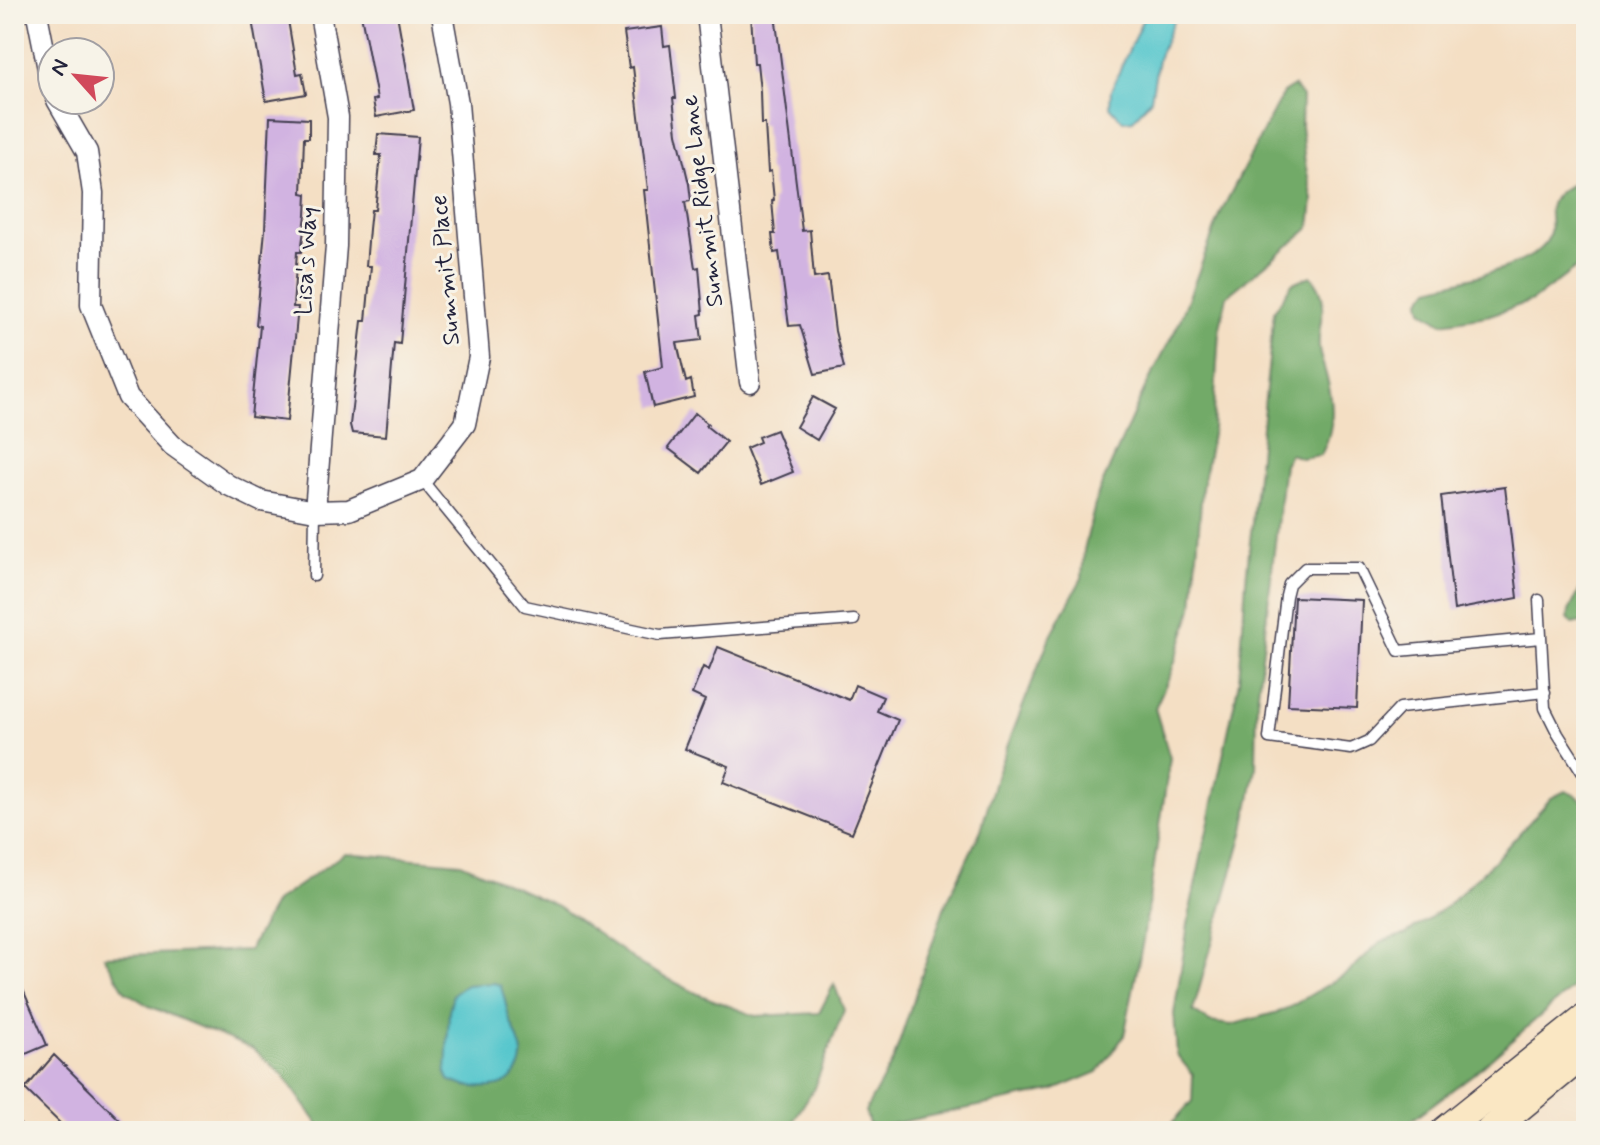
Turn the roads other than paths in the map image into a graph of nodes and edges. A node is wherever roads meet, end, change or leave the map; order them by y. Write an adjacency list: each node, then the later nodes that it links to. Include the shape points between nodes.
1 (37, 14): 5 (street)
2 (320, 14): 9 (street, Lisa's Way, via 338,117 336,246)
3 (442, 14): 8 (street, Summit Place, via 458,103 479,357 465,424)
4 (707, 14): 7 (street, Summit Ridge Lane)
5 (41, 36)
6 (66, 116): 9 (street, via 87,152 93,193 91,305 128,397 172,445 228,485 261,501)
7 (750, 382)
8 (422, 480): 9 (street, via 349,510); 12 (lane, via 525,606 660,635)
9 (315, 511): 10 (lane)
10 (314, 576)
11 (1539, 600): 13 (lane)
12 (854, 620)
13 (1541, 638): 14 (lane); 14 (lane, via 1399,651 1359,568 1305,568 1289,584 1286,596 1269,738 1351,749 1369,741 1400,708)
14 (1545, 692): 15 (lane, via 1545,708)
15 (1586, 778)
16 (1586, 1018): 21 (main road)
17 (1586, 1032): 22 (main road)
18 (1586, 1052): 23 (main road)
19 (14, 1126): 20 (lane)
20 (19, 1131)
21 (1445, 1131)
22 (1468, 1131)
23 (1490, 1131)

